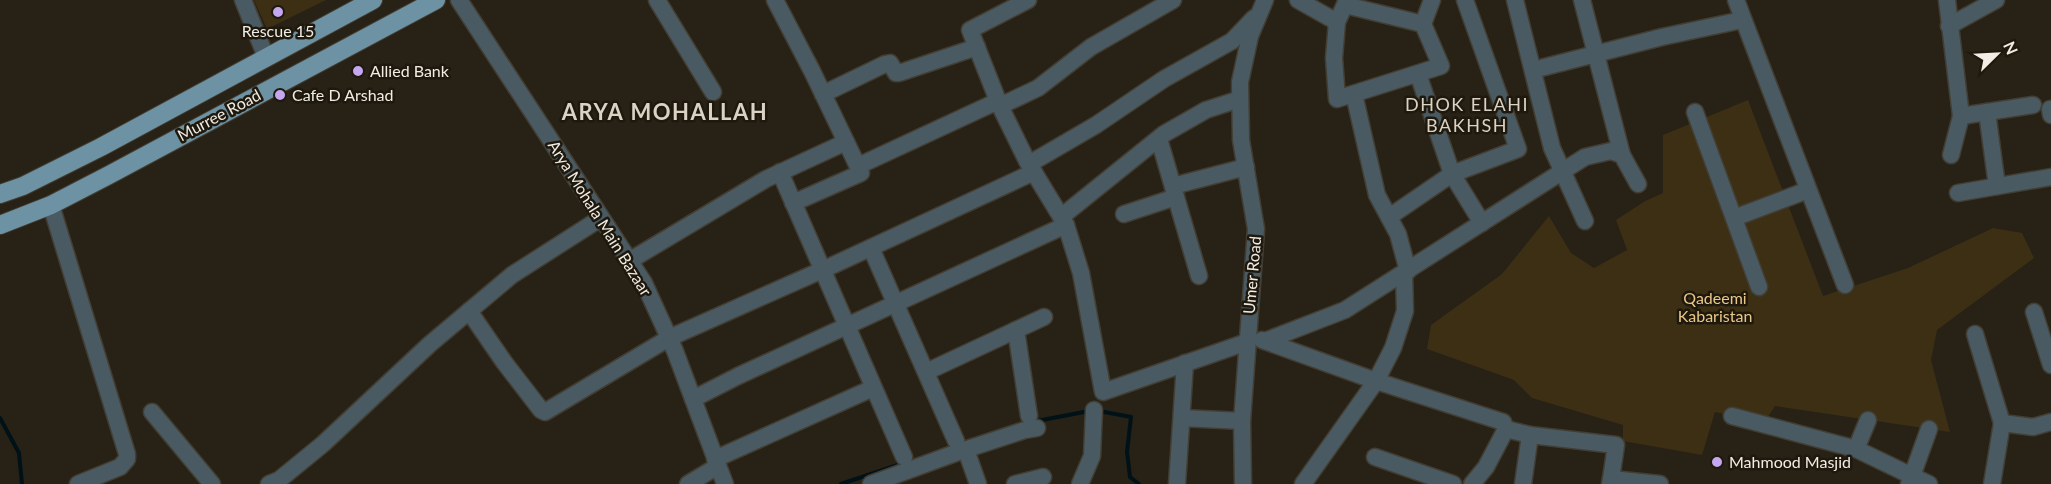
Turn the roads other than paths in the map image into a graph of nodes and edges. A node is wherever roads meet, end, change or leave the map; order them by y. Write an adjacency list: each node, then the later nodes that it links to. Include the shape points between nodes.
1 (243, 0): 27 (street)
2 (356, 0): 20 (main road)
3 (373, 0): 20 (main road, Murree Road)
4 (436, 0): 57 (main road, Murree Road)
5 (459, 0): 60 (street, Arya Mohala Main Bazaar)
6 (657, 0): 30 (street)
7 (775, 0): 31 (street)
8 (1028, 0): 25 (street, via 970,30)
9 (1173, 0): 34 (street, via 1091,47 1038,88)
10 (1298, 0): 22 (street)
11 (1432, 0): 23 (street)
12 (1465, 0): 48 (street, via 1518,149)
13 (1515, 0): 28 (street)
14 (1582, 0): 26 (street)
15 (1736, 0): 21 (street)
16 (1947, 0): 24 (street)
17 (1996, 0): 24 (street)
18 (1346, 2): 22 (street); 23 (street)
19 (1263, 6): 33 (street, Umer Road, via 1250,36); 45 (street, via 1232,41 1164,79)
20 (336, 20): 27 (main road, Murree Road)
21 (1743, 20): 26 (street); 52 (street)
22 (1337, 22): 32 (street, via 1337,99)
23 (1423, 24): 29 (street, via 1441,66)
24 (1949, 26): 38 (street)
25 (977, 47): 31 (street, via 899,73 890,63 885,64); 34 (street)
26 (1596, 54): 28 (street); 41 (street)
27 (266, 57): 55 (main road, Murree Road, via 101,147)
28 (1533, 70): 46 (street, via 1552,148)
29 (1419, 74): 32 (street); 48 (street)
30 (713, 92)
31 (823, 94): 40 (street)
32 (1354, 94): 59 (street, via 1377,195)
33 (1240, 99): 39 (street, via 1206,110); 44 (street, Umer Road)
34 (999, 103): 43 (street, via 858,166); 45 (street)
35 (2033, 105): 37 (street)
36 (1695, 112): 61 (street)
37 (1987, 112): 38 (street); 51 (street)
38 (1961, 116): 42 (street)
39 (1159, 139): 53 (street); 62 (street)
40 (846, 142): 43 (street); 47 (street)
41 (1622, 155): 46 (street, via 1611,151 1585,157); 50 (street)
42 (1951, 156)
43 (857, 163): 56 (street, via 861,173)
44 (1246, 167): 53 (street); 81 (street, Umer Road, via 1256,229)
45 (1032, 168): 62 (street); 66 (street)
46 (1562, 171): 63 (street); 64 (street)
47 (780, 172): 56 (street); 67 (street)
48 (1452, 174): 59 (street); 64 (street)
49 (2051, 177): 51 (street)
50 (1638, 184)
51 (1997, 186): 54 (street)
52 (1808, 190): 61 (street); 71 (street)
53 (1174, 191): 58 (street); 70 (street)
54 (1958, 193)
55 (0, 194)
56 (793, 203): 68 (street)
57 (51, 205): 65 (main road, Murree Road); 108 (street, via 127,453 120,467)
58 (1124, 214)
59 (1389, 217): 69 (street, via 1398,234)
60 (601, 218): 67 (street, Arya Mohala Main Bazaar); 74 (street, via 512,275)
61 (1734, 218): 72 (street)
62 (1063, 221): 73 (street); 83 (street, via 1080,273 1103,392)
63 (1585, 221)
64 (1482, 223): 69 (street)
65 (0, 225)
66 (871, 248): 68 (street); 73 (street)
67 (629, 261): 80 (street, Arya Mohala Main Bazaar, via 644,283)
68 (822, 270): 77 (street); 80 (street)
69 (1406, 272): 82 (street, via 1345,310); 86 (street, via 1405,311)
70 (1199, 276)
71 (1845, 285)
72 (1759, 287)
73 (896, 303): 77 (street); 85 (street)
74 (469, 311): 80 (street, via 545,412); 110 (street, via 323,444)
75 (2034, 312): 84 (street)
76 (1044, 317): 78 (street)
77 (846, 326): 87 (street); 88 (street)
78 (1016, 330): 85 (street); 100 (street, via 1033,422 1025,430)
79 (1975, 334): 96 (street)
80 (669, 338): 88 (street, Arya Mohala Main Bazaar)
81 (1247, 339): 82 (street); 83 (street); 94 (street, Umer Road)
82 (1265, 341): 86 (street)
83 (1185, 363): 92 (street)
84 (2051, 365)
85 (926, 372): 100 (street)
86 (1376, 381): 97 (street, via 1503,422); 119 (street)
87 (873, 388): 103 (street); 104 (street)
88 (693, 399): 103 (street, Arya Mohala Main Bazaar)
89 (1094, 410): 116 (street, via 1092,456)
90 (152, 412): 109 (street)
91 (1732, 416): 101 (street)
92 (1182, 418): 94 (street); 117 (street)
93 (1868, 420): 101 (street)
94 (1242, 421): 118 (street, Umer Road)
95 (2051, 422): 96 (street, via 2033,427)
96 (2002, 423): 125 (street)
97 (1506, 429): 99 (street); 121 (street)
98 (1929, 429): 106 (street)
99 (1530, 435): 107 (street, via 1616,445); 122 (street)
100 (961, 445): 104 (street); 114 (street)
101 (1856, 449): 106 (street)
102 (1375, 457): 120 (street)
103 (716, 462): 111 (street); 112 (street, Arya Mohala Main Bazaar)
104 (904, 471): 113 (street)
105 (1043, 477): 115 (street)
106 (1910, 480): 124 (street)
107 (1611, 481): 123 (street)
108 (78, 484)
109 (212, 484)
110 (269, 484)
111 (688, 484)
112 (725, 484)
113 (871, 484)
114 (978, 484)
115 (1015, 484)
116 (1080, 484)
117 (1177, 484)
118 (1243, 484)
119 (1303, 484)
120 (1453, 484)
121 (1472, 484)
122 (1523, 484)
123 (1660, 484)
124 (1929, 484)
125 (1992, 484)

